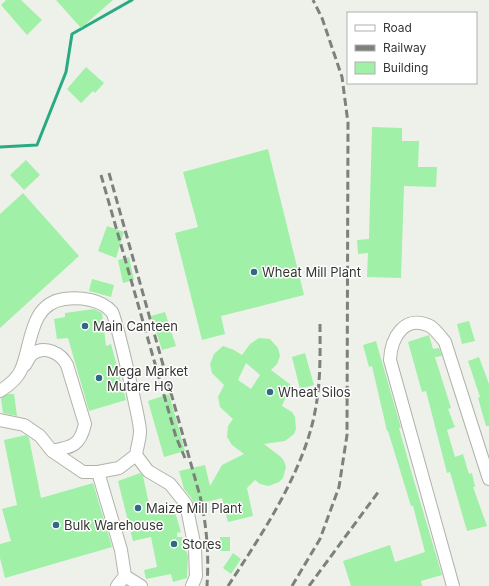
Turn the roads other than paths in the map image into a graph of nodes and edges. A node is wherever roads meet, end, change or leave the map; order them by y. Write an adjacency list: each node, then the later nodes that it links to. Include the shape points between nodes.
1 (21, 370): 2 (street, via 8,386); 4 (street, via 31,355 42,351 53,351 63,357 67,365 84,424 83,433 73,446); 5 (street, via 30,337 41,312 64,299 100,302 113,313 124,356 140,430)
2 (0, 391)
3 (0, 420): 4 (street, via 24,425 40,436)
4 (52, 451): 6 (street, via 84,472)
5 (136, 455): 6 (street, via 119,468); 11 (street, via 148,472 170,484 186,504 196,548 196,576)
6 (98, 472): 8 (street, via 121,550)
7 (489, 479): 12 (street, via 446,342 431,326 419,323 404,327 395,336 390,360)
8 (125, 576): 9 (street); 10 (street)
9 (117, 586)
10 (141, 586)
11 (192, 586)
12 (454, 586)

